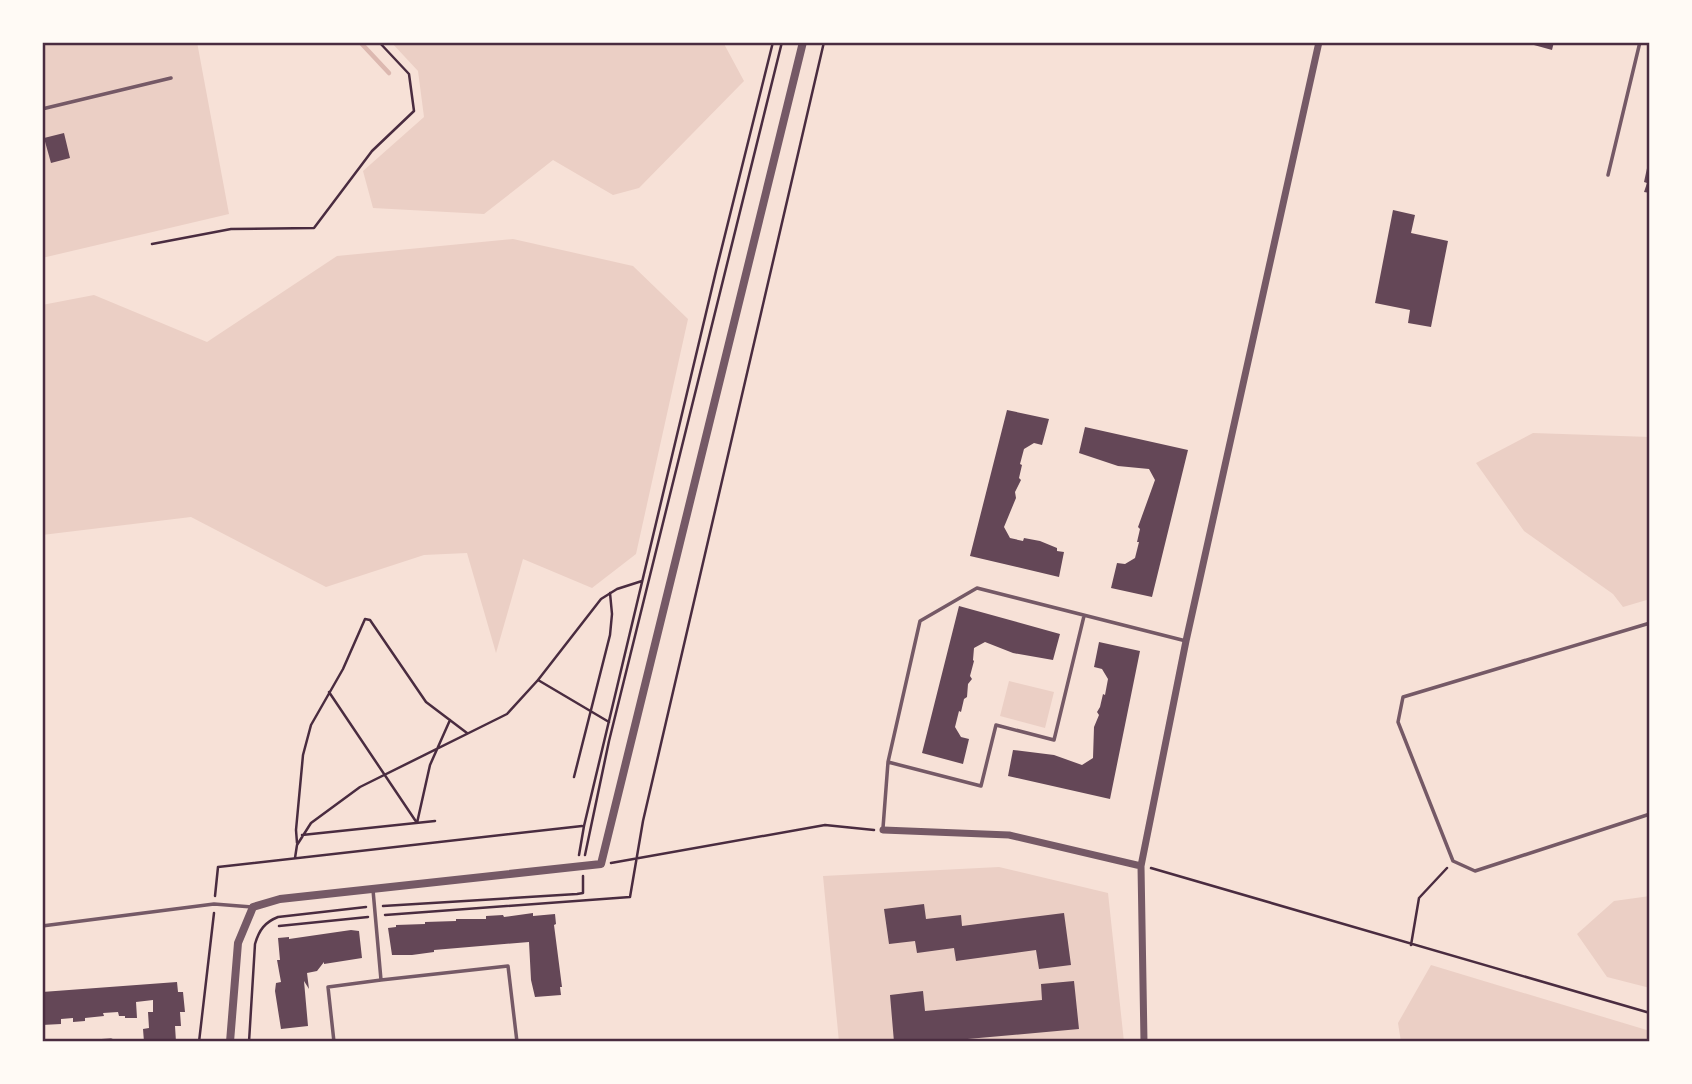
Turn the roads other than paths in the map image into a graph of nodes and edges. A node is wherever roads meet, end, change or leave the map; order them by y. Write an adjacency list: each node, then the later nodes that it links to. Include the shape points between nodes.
1 (803, 42): 14 (street, via 601,864)
2 (1319, 42): 9 (street)
3 (1640, 42): 6 (lane)
4 (170, 78): 5 (lane)
5 (42, 109)
6 (1608, 175)
7 (1084, 616): 9 (lane); 10 (lane, via 977,588 920,621); 10 (lane, via 1054,740 996,725 981,786)
8 (1650, 623): 11 (lane, via 1403,697 1398,722 1453,861 1475,871)
9 (1186, 641): 13 (street)
10 (888, 762): 12 (lane)
11 (1650, 814)
12 (883, 830): 13 (street, via 1009,835)
13 (1141, 866): 23 (street)
14 (372, 888): 15 (street, via 279,899); 17 (lane)
15 (253, 907): 16 (lane, via 214,904); 20 (street, via 238,943)
16 (42, 926)
17 (380, 980): 21 (lane, via 328,987); 22 (lane, via 508,966)
18 (86, 1042): 19 (lane)
19 (116, 1042)
20 (230, 1042)
21 (334, 1042)
22 (517, 1042)
23 (1144, 1042)

